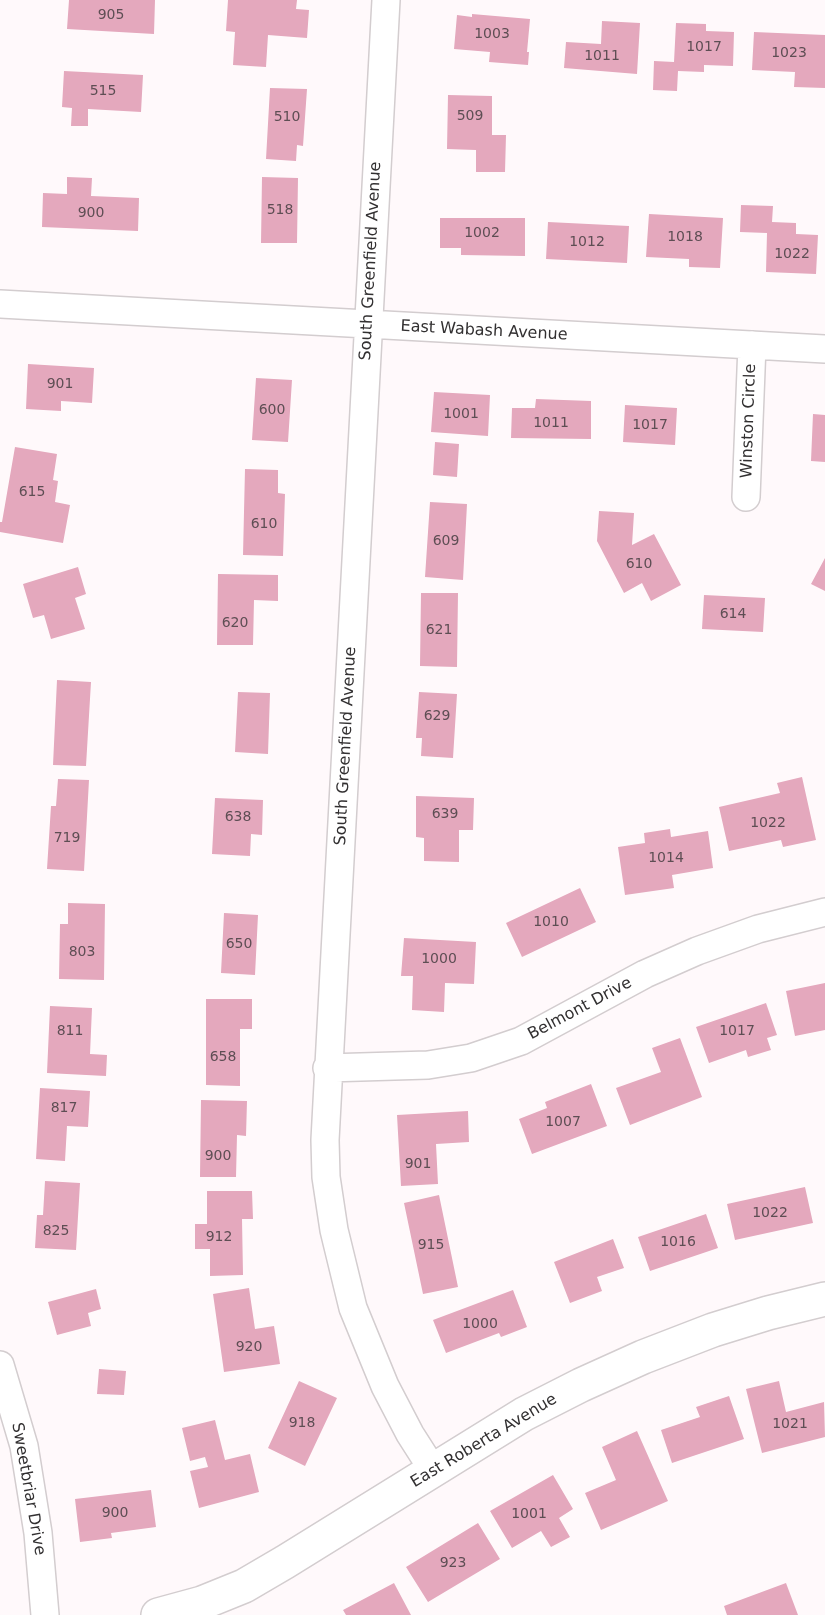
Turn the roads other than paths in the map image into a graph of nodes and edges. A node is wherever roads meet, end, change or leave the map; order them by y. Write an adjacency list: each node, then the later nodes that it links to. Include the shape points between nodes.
1 (386, 0): 3 (street, South Greenfield Avenue)
2 (0, 304): 3 (street, East Wabash Avenue)
3 (368, 324): 4 (street, East Wabash Avenue); 8 (street, South Greenfield Avenue)
4 (752, 345): 5 (street, East Wabash Avenue); 6 (street, Winston Circle)
5 (825, 349)
6 (746, 497)
7 (825, 912): 8 (street, Belmont Drive, via 758,929 697,951 645,974 521,1041 471,1058 428,1065)
8 (327, 1068): 11 (street, South Greenfield Avenue, via 326,1177 342,1268 353,1308 385,1386)
9 (825, 1299): 11 (street, East Roberta Avenue, via 724,1327 643,1357 524,1414)
10 (0, 1365): 12 (street, Sweetbriar Drive, via 24,1446 38,1533)
11 (433, 1470): 13 (street, East Roberta Avenue, via 244,1586)
12 (45, 1615)
13 (158, 1615)

